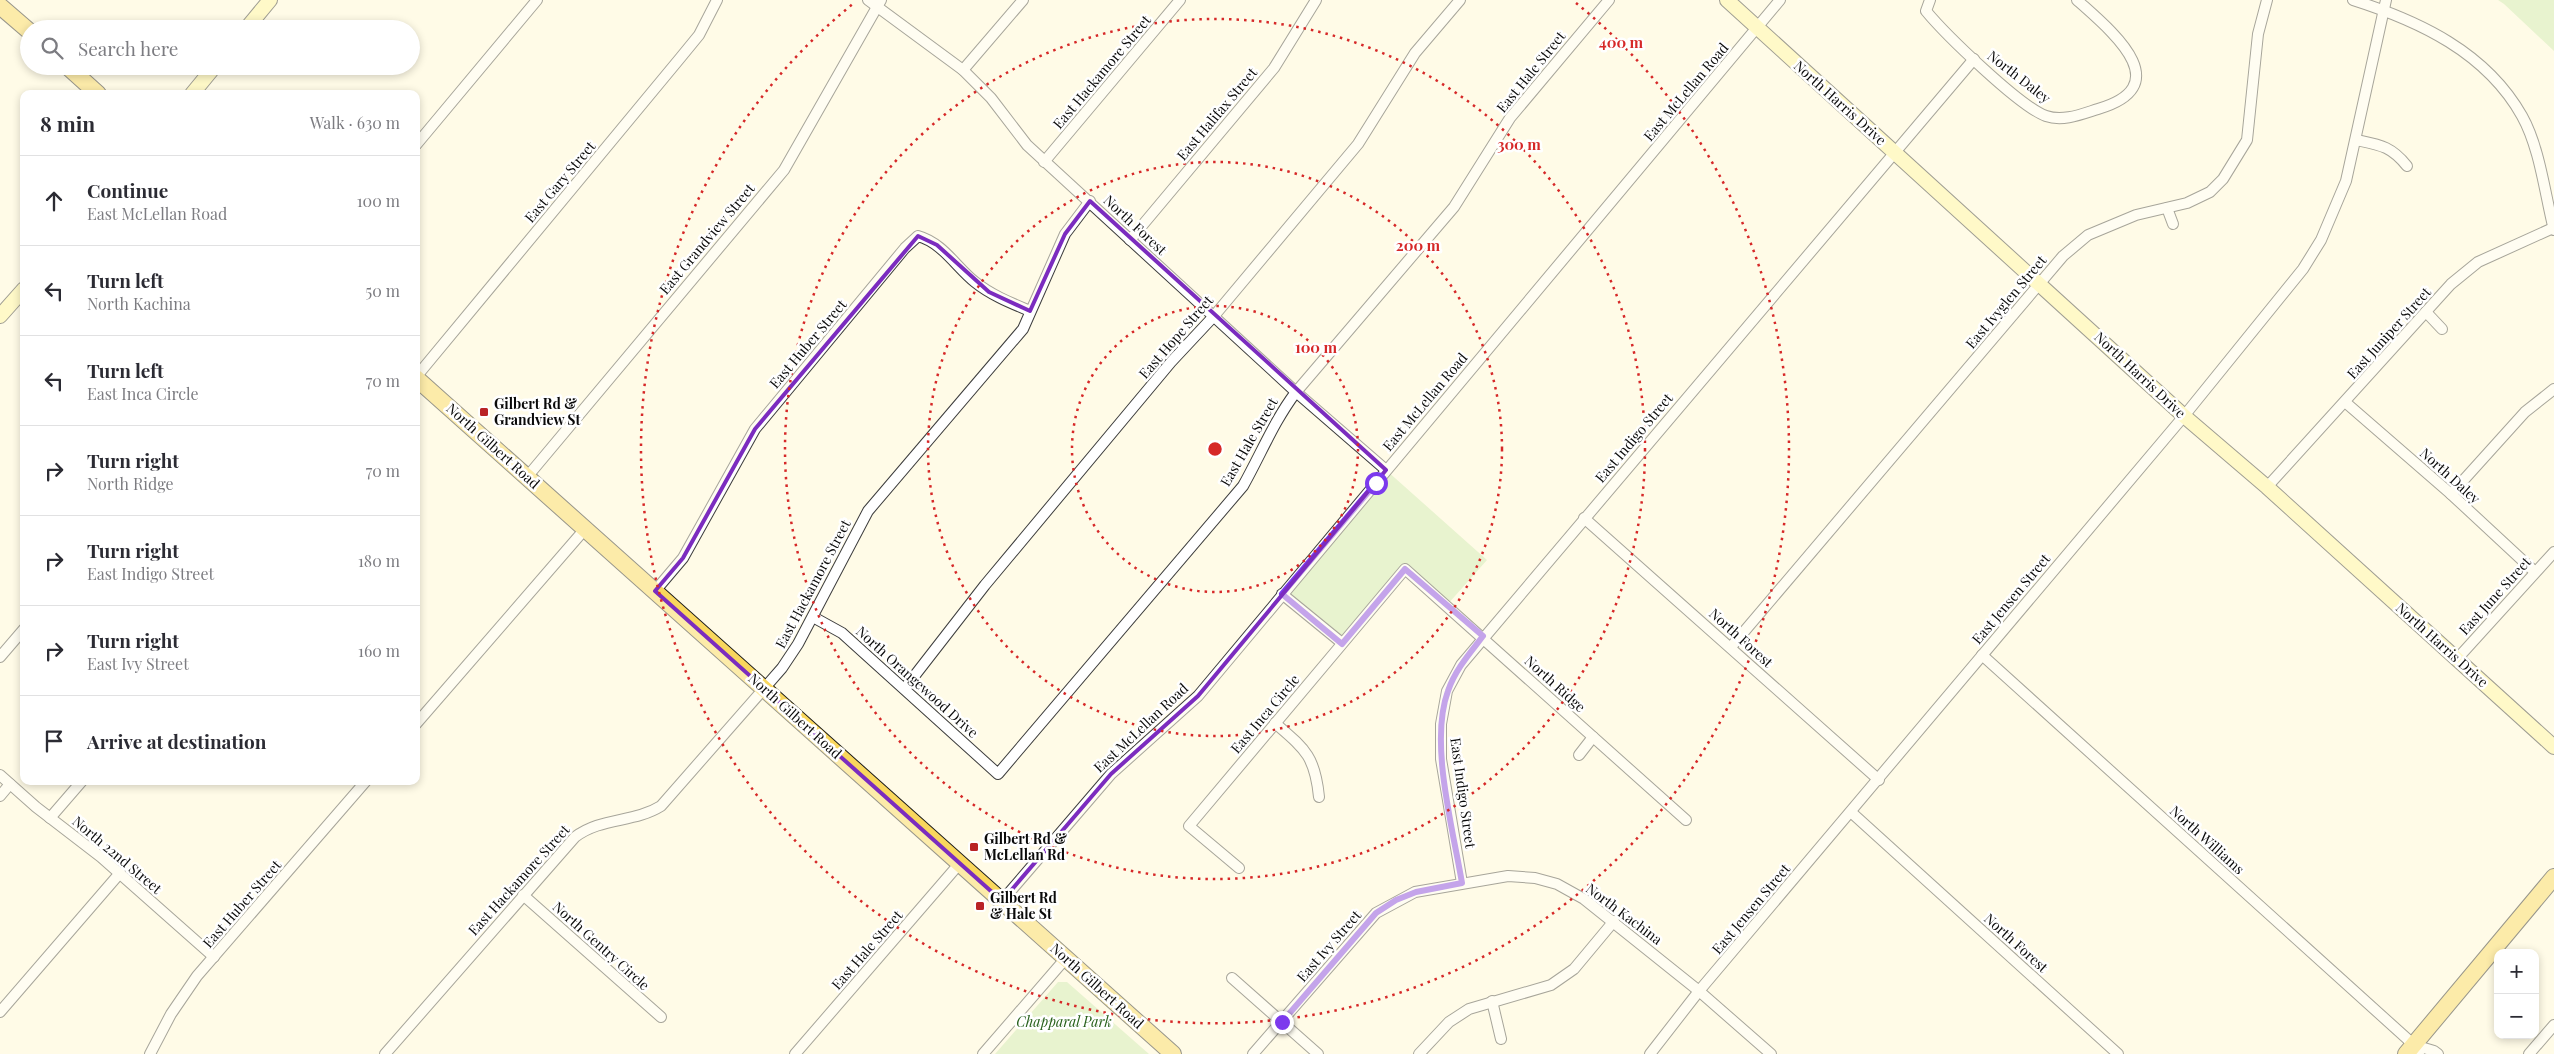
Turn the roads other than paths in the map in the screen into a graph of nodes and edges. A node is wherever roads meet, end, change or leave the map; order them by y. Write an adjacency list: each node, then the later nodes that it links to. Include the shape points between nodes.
1 (270, 0): 18 (street)
2 (537, 0): 27 (street)
3 (717, 0): 45 (street, East Gary Street, via 703,28 681,57)
4 (1023, 0): 22 (street)
5 (1180, 0): 30 (street, East Hackamore Street)
6 (1316, 0): 37 (street, East Halifax Street, via 1274,68)
7 (1460, 0): 43 (street, East Hope Street, via 1415,53 1358,144)
8 (1608, 0): 48 (street, East Hale Street, via 1510,118 1454,207)
9 (1727, 0): 20 (street, North Harris Drive)
10 (1780, 0): 20 (street, East McLellan Road)
11 (1930, 0): 21 (street, North Daley, via 1926,11)
12 (2077, 0): 21 (street, North Daley, via 2119,38 2130,54 2135,66 2135,85 2123,98 2109,106 2066,118 2047,116 2028,106)
13 (2267, 0): 34 (street, East Ivyglen Street, via 2258,34 2247,140 2223,179 2210,192)
14 (2353, 0): 16 (street)
15 (875, 2): 22 (street, North Forest); 52 (street, East Grandview Street, via 784,170)
16 (2384, 5): 28 (street, East Jensen Street); 32 (street, via 2464,50 2506,93 2523,117)
17 (0, 6): 19 (main road)
18 (253, 20)
19 (20, 24)
20 (1758, 27): 29 (street, North Harris Drive); 51 (street, East McLellan Road)
21 (1974, 59): 29 (street, East Indigo Street)
22 (964, 70): 30 (street, North Forest)
23 (78, 75): 25 (main road)
24 (208, 75): 26 (street)
25 (94, 90)
26 (195, 90)
27 (420, 140)
28 (2356, 140): 31 (street, via 2384,146 2396,153); 50 (street, East Jensen Street, via 2346,181 2321,240 2303,269)
29 (1894, 152): 38 (street, North Harris Drive); 55 (street, East Indigo Street)
30 (1044, 162): 33 (street, North Forest)
31 (2407, 166)
32 (2550, 196): 36 (street)
33 (1090, 201): 37 (street, North Forest); 40 (street, East Hackamore Street, via 1065,234)
34 (2167, 208): 35 (street); 38 (street, East Ivyglen Street, via 2136,215 2088,235 2063,256)
35 (2173, 224)
36 (2554, 229): 41 (street, East Juniper Street, via 2478,262 2451,284)
37 (1130, 240): 43 (street, North Forest)
38 (2040, 283): 50 (street, North Harris Drive); 66 (street, East Ivyglen Street)
39 (20, 294): 42 (street)
40 (1030, 311): 60 (street, East Huber Street, via 974,282 937,245 918,236 755,429 683,558); 62 (street, East Hackamore Street, via 1014,340 868,511)
41 (2426, 312): 44 (street); 49 (street, East Juniper Street)
42 (0, 316)
43 (1214, 316): 48 (street, North Forest); 71 (street, East Hope Street, via 1171,362 985,585)
44 (2442, 329)
45 (420, 372)
46 (420, 381): 52 (main road, North Gilbert Road)
47 (2554, 389): 54 (street, via 2525,412)
48 (1296, 392): 51 (street, North Forest); 77 (street, East Hale Street, via 1278,416 1243,486)
49 (2345, 402): 53 (street, East Juniper Street); 54 (street, North Daley)
50 (2184, 416): 53 (street, North Harris Drive); 67 (street, East Jensen Street)
51 (1386, 470): 61 (street, East McLellan Road)
52 (527, 477): 56 (main road, North Gilbert Road)
53 (2267, 486): 69 (street, North Harris Drive)
54 (2450, 494): 59 (street, North Daley)
55 (1584, 518): 64 (street, East Indigo Street); 66 (street, North Forest)
56 (585, 529): 60 (main road, North Gilbert Road); 72 (street)
57 (2554, 552): 59 (street, East June Street)
58 (1405, 569): 64 (street, North Ridge); 65 (street, East Inca Circle)
59 (2535, 572): 69 (street, East June Street)
60 (655, 591): 70 (main road, North Gilbert Road)
61 (1282, 594): 65 (street); 94 (street, East McLellan Road, via 1198,696 1111,774)
62 (813, 617): 70 (street, East Hackamore Street, via 788,661); 71 (street, North Orangewood Drive, via 842,633)
63 (20, 634): 68 (street)
64 (1483, 636): 74 (street, North Ridge); 92 (street, East Indigo Street, via 1461,665 1447,691 1440,724 1441,759)
65 (1342, 644): 73 (street, East Inca Circle)
66 (1731, 647): 79 (street, North Forest)
67 (1982, 655): 79 (street, East Jensen Street); 106 (street, North Williams)
68 (0, 657)
69 (2457, 659): 75 (street, North Harris Drive)
70 (764, 688): 88 (main road, North Gilbert Road); 93 (street, East Hackamore Street, via 661,806 642,816 603,822 584,830)
71 (905, 688): 77 (street, North Orangewood Drive)
72 (420, 719)
73 (1275, 723): 84 (street, via 1311,758); 89 (street, East Inca Circle, via 1188,826)
74 (1593, 737): 76 (street); 87 (street, North Ridge)
75 (2554, 747)
76 (1579, 755)
77 (998, 774)
78 (0, 776): 80 (street, North 22nd Street)
79 (1879, 780): 85 (street, East Jensen Street)
80 (10, 784): 83 (street); 86 (street, North 22nd Street)
81 (79, 785): 86 (street)
82 (363, 785): 96 (street, East Huber Street)
83 (0, 796)
84 (1319, 797)
85 (1852, 813): 99 (street, East Jensen Street); 117 (street, North Forest)
86 (50, 818): 90 (street, North 22nd Street)
87 (1686, 820)
88 (960, 864): 94 (main road, North Gilbert Road); 109 (street, East Hale Street)
89 (1239, 868)
90 (120, 873): 96 (street, North 22nd Street); 101 (street)
91 (2554, 878): 106 (main road)
92 (1462, 883): 95 (street, North Kachina, via 1508,876 1535,878 1566,889); 103 (street, East Ivy Street, via 1416,892 1376,913)
93 (523, 895): 102 (street, North Gentry Circle); 108 (street, East Hackamore Street)
94 (1002, 901): 97 (main road, North Gilbert Road)
95 (1614, 921): 99 (street, North Kachina); 100 (street, via 1574,969 1551,984)
96 (214, 957): 107 (street, East Huber Street, via 179,1001)
97 (1066, 958): 110 (street); 111 (main road, North Gilbert Road)
98 (1232, 978): 103 (street)
99 (1699, 992): 115 (street, East Jensen Street); 116 (street, North Kachina)
100 (1492, 1001): 105 (street); 114 (street, via 1469,1008 1448,1022)
101 (0, 1012)
102 (661, 1017)
103 (1282, 1022): 112 (street, East Ivy Street); 113 (street)
104 (2554, 1025): 119 (street)
105 (1501, 1039)
106 (2413, 1051): 118 (street, North Williams, via 2434,1050)
107 (150, 1054)
108 (385, 1054)
109 (795, 1054)
110 (983, 1054)
111 (1173, 1054)
112 (1253, 1054)
113 (1318, 1054)
114 (1419, 1054)
115 (1650, 1054)
116 (1771, 1054)
117 (2118, 1054)
118 (2438, 1054)
119 (2530, 1054)

